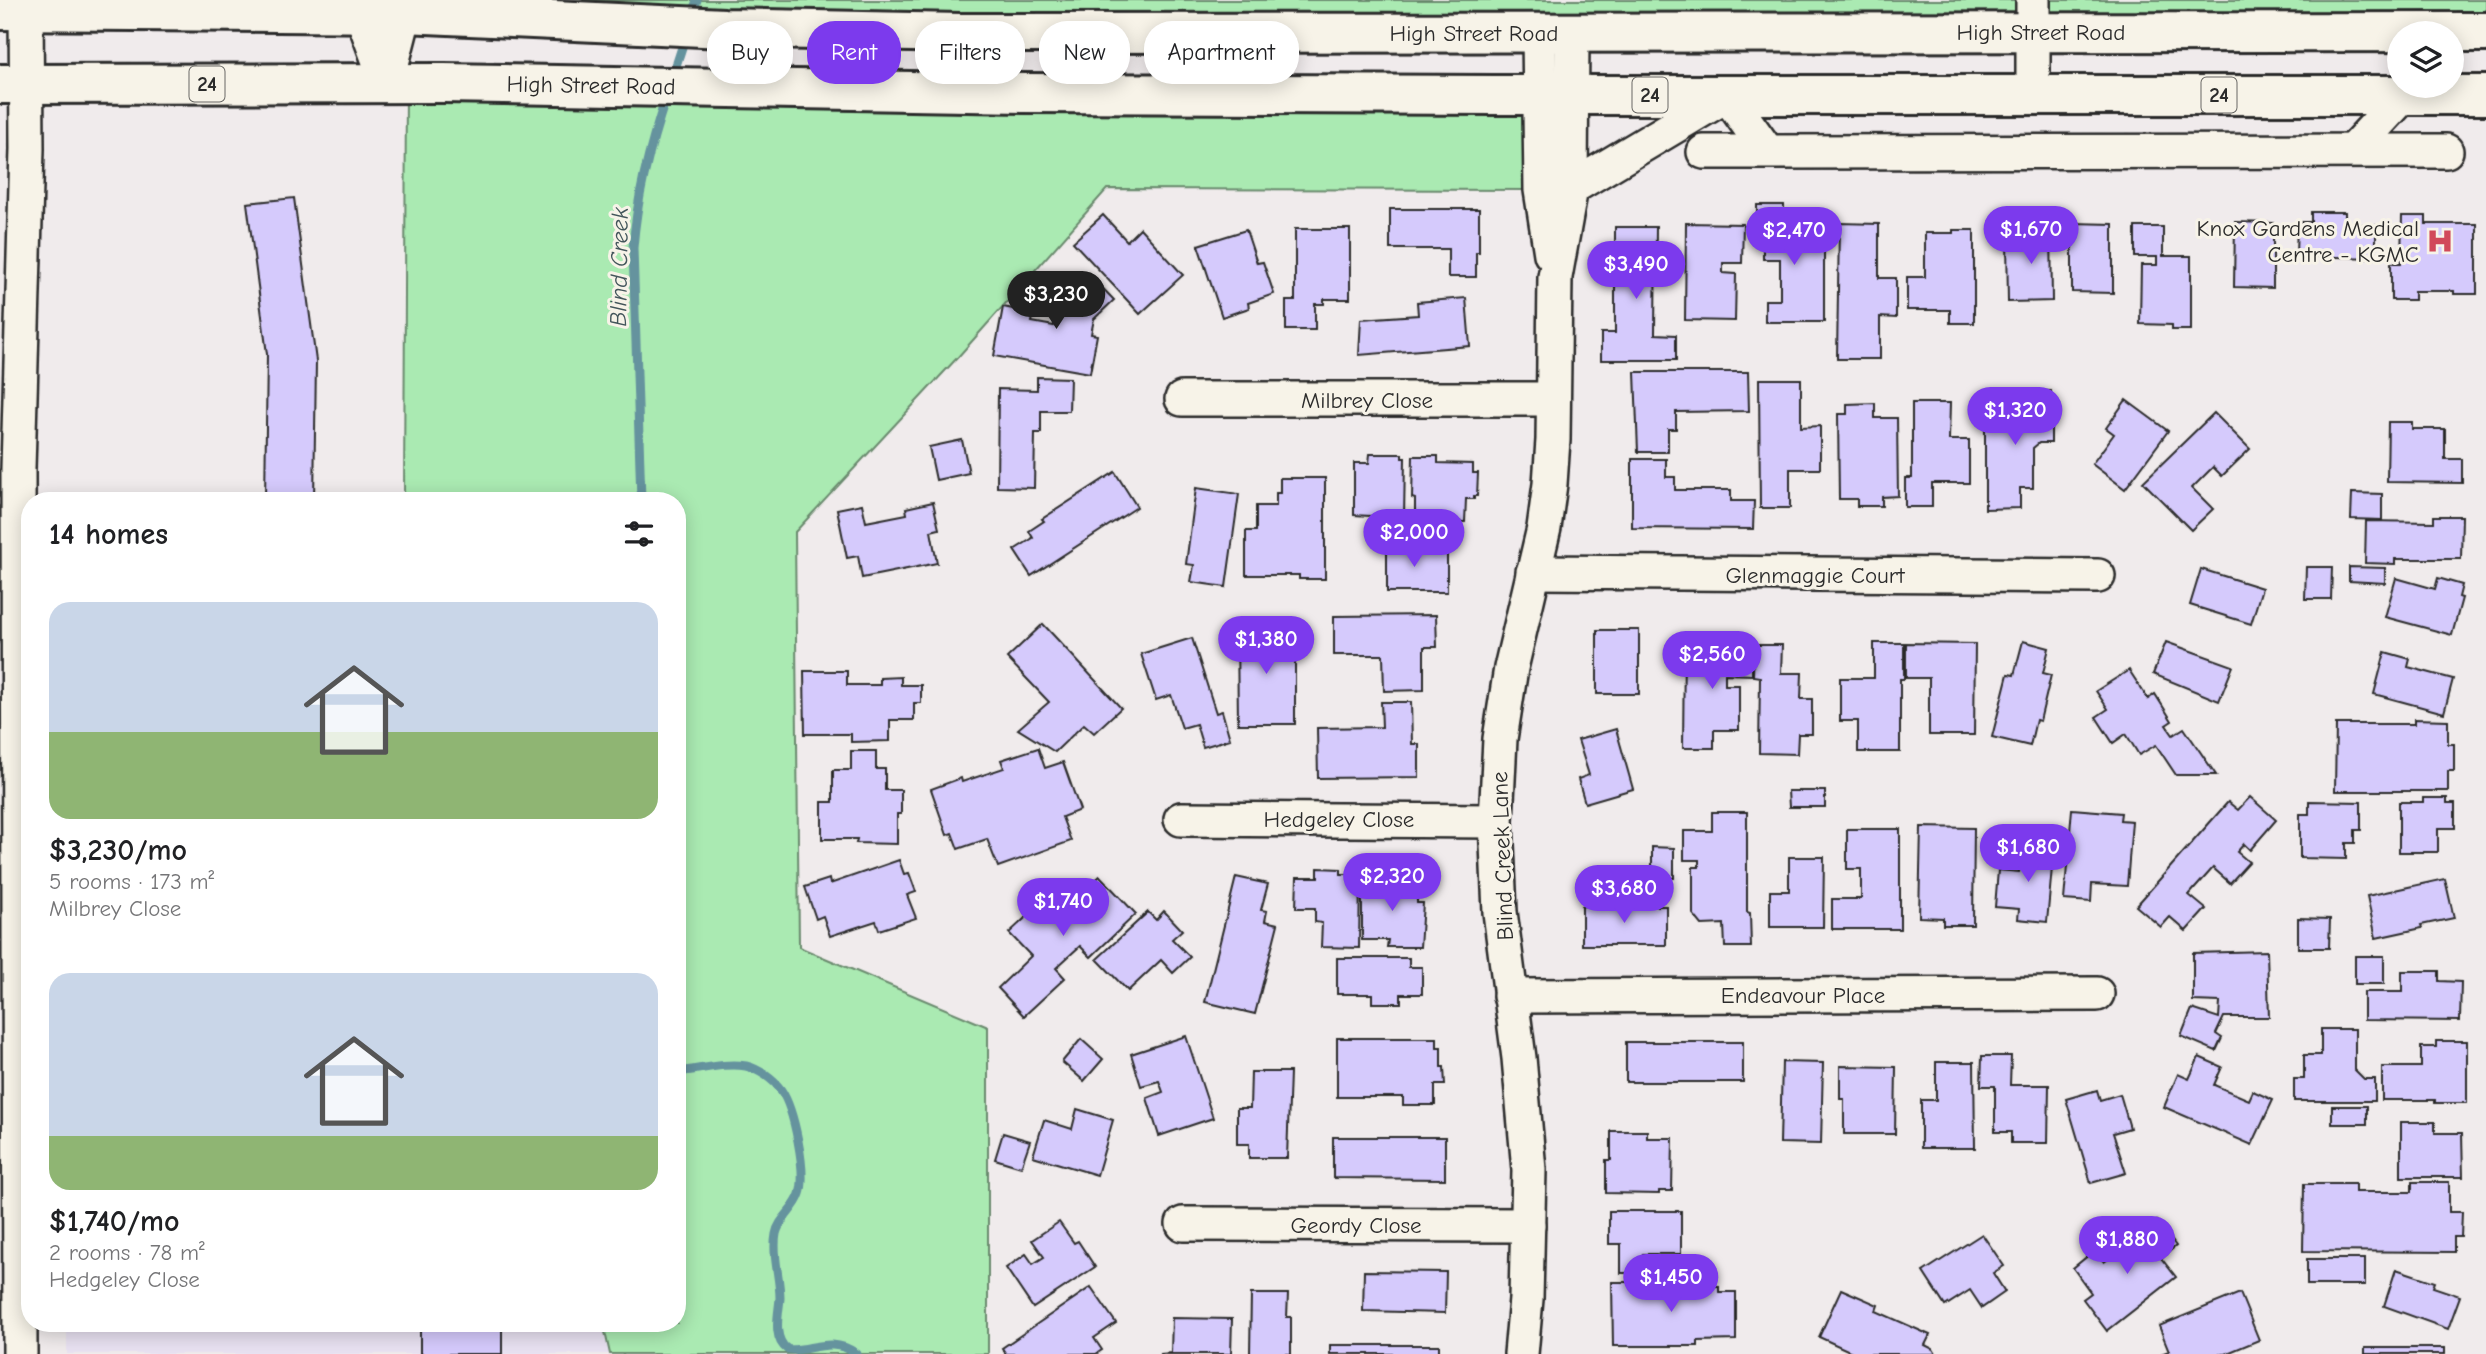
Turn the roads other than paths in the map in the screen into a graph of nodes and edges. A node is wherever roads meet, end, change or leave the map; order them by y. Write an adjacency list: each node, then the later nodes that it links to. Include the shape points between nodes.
1 (361, 6): 2 (main road, High Street Road); 3 (main road, High Street Road); 7 (street)
2 (405, 6): 6 (main road, High Street Road, via 724,28 960,33); 7 (street)
3 (13, 10): 8 (street)
4 (2033, 16): 5 (main road, High Street Road); 6 (main road, High Street Road); 13 (street)
5 (2486, 32)
6 (1556, 33): 11 (street, Blind Creek Lane)
7 (387, 83): 8 (main road, High Street Road / 24); 11 (main road, High Street Road / 24)
8 (13, 84): 32 (street, via 19,469)
9 (2464, 94): 10 (main road, High Street Road / 24)
10 (2486, 94)
11 (1556, 95): 12 (main road, High Street Road / 24); 20 (street, Blind Creek Lane); 21 (street, Blind Creek Lane, via 1541,190)
12 (1727, 95): 13 (main road, High Street Road / 24); 17 (street); 20 (street)
13 (2033, 95): 14 (main road, High Street Road / 24)
14 (2387, 95)
15 (2401, 98): 16 (street)
16 (2353, 150): 17 (street); 18 (street)
17 (1767, 151): 19 (street)
18 (2446, 151)
19 (1704, 152)
20 (1572, 188): 21 (street, Blind Creek Lane)
21 (1555, 277): 23 (street, Blind Creek Lane)
22 (1182, 400): 23 (street, Milbrey Close)
23 (1553, 400): 24 (street, Blind Creek Lane, via 1550,484)
24 (1533, 572): 25 (street, Glenmaggie Court); 27 (street, Blind Creek Lane, via 1504,715)
25 (2098, 576)
26 (1181, 818): 27 (street, Hedgeley Close)
27 (1496, 821): 29 (street, Blind Creek Lane)
28 (2097, 994): 29 (street, Endeavour Place)
29 (1510, 996): 31 (street, Blind Creek Lane, via 1526,1122)
30 (1183, 1224): 31 (street, Geordy Close)
31 (1528, 1225): 33 (street, Blind Creek Lane)
32 (20, 1354)
33 (1521, 1354)

